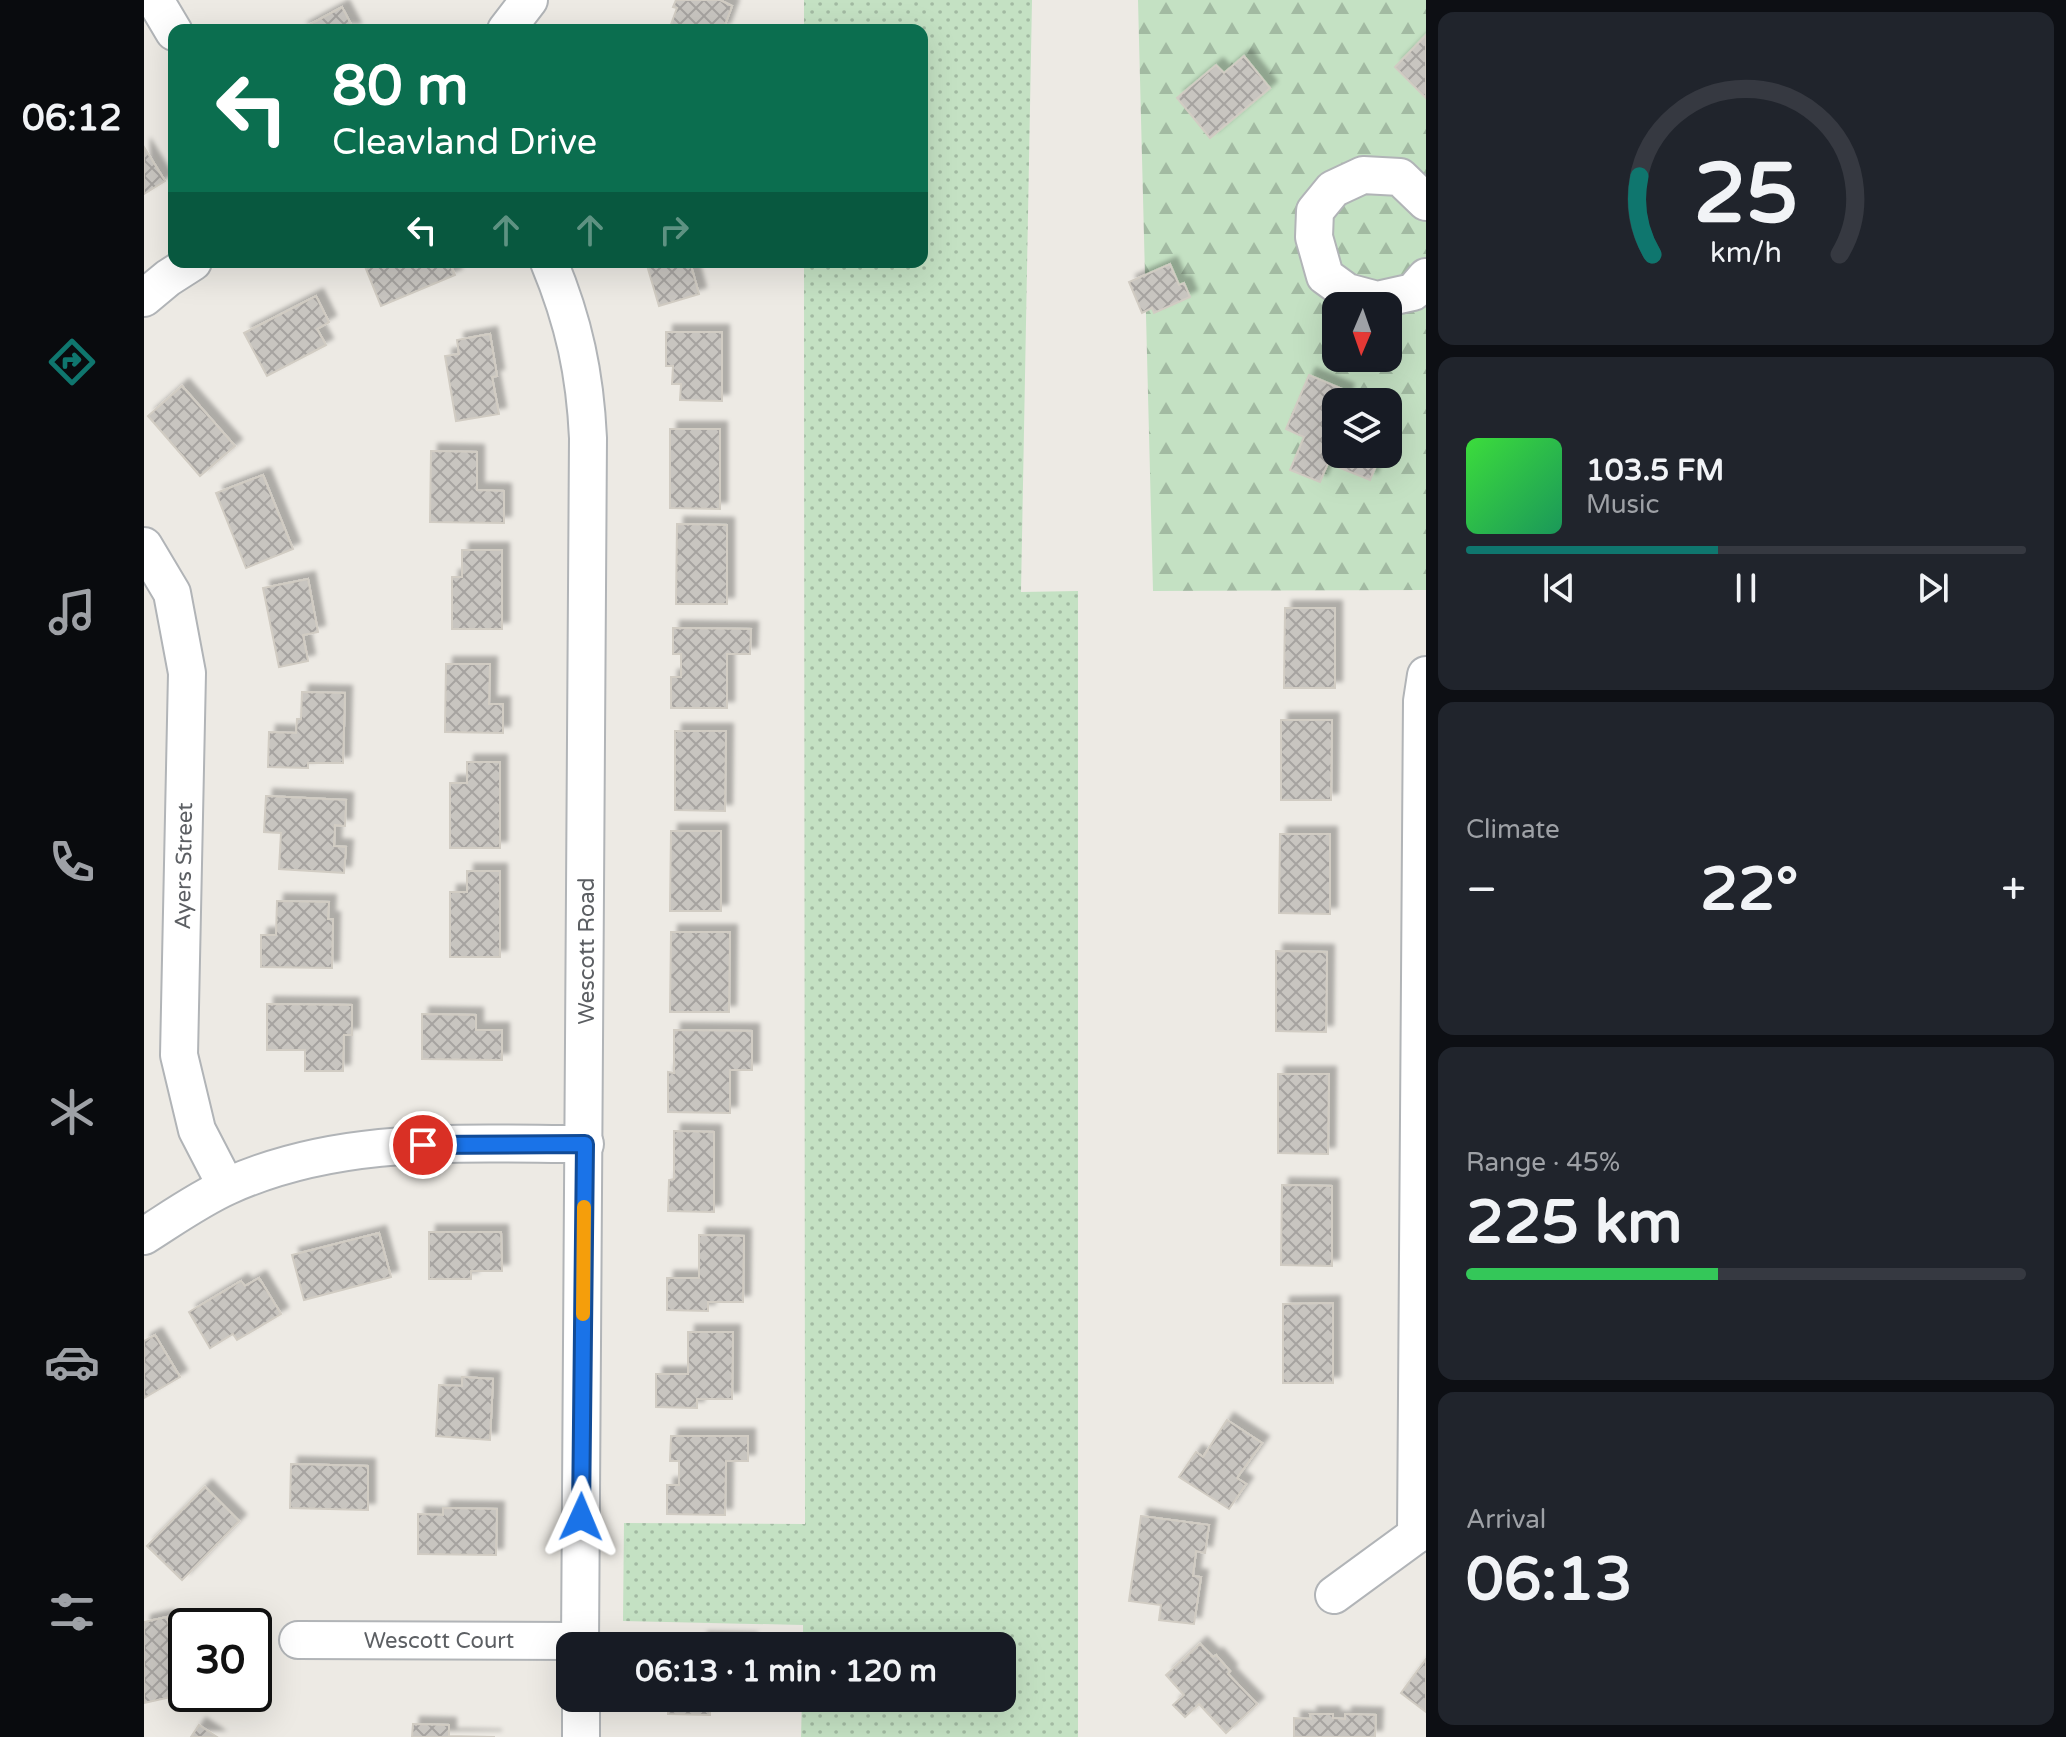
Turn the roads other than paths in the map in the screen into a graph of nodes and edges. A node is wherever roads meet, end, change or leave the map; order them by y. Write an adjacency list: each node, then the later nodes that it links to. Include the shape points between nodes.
1 (155, 0): 3 (street)
2 (529, 0): 4 (street)
3 (169, 24)
4 (511, 24)
5 (1426, 202): 8 (street, via 1400,177 1363,175 1333,189 1315,211 1314,237 1325,276 1347,292 1377,300 1413,292)
6 (184, 268): 9 (street)
7 (552, 268): 12 (street, Wescott Road, via 577,343 588,426)
8 (1426, 277)
9 (144, 298)
10 (144, 546): 13 (street, Ayers Street, via 172,593 187,673 179,1055 197,1130)
11 (1426, 675): 15 (street)
12 (585, 1144): 13 (street, via 370,1147 318,1155); 17 (street, Wescott Road)
13 (226, 1186): 14 (street)
14 (144, 1236)
15 (1421, 1535): 16 (street)
16 (1334, 1595)
17 (580, 1632)
18 (298, 1640): 19 (street, Wescott Court)
19 (556, 1643)
20 (581, 1712): 21 (street)
21 (581, 1737)

